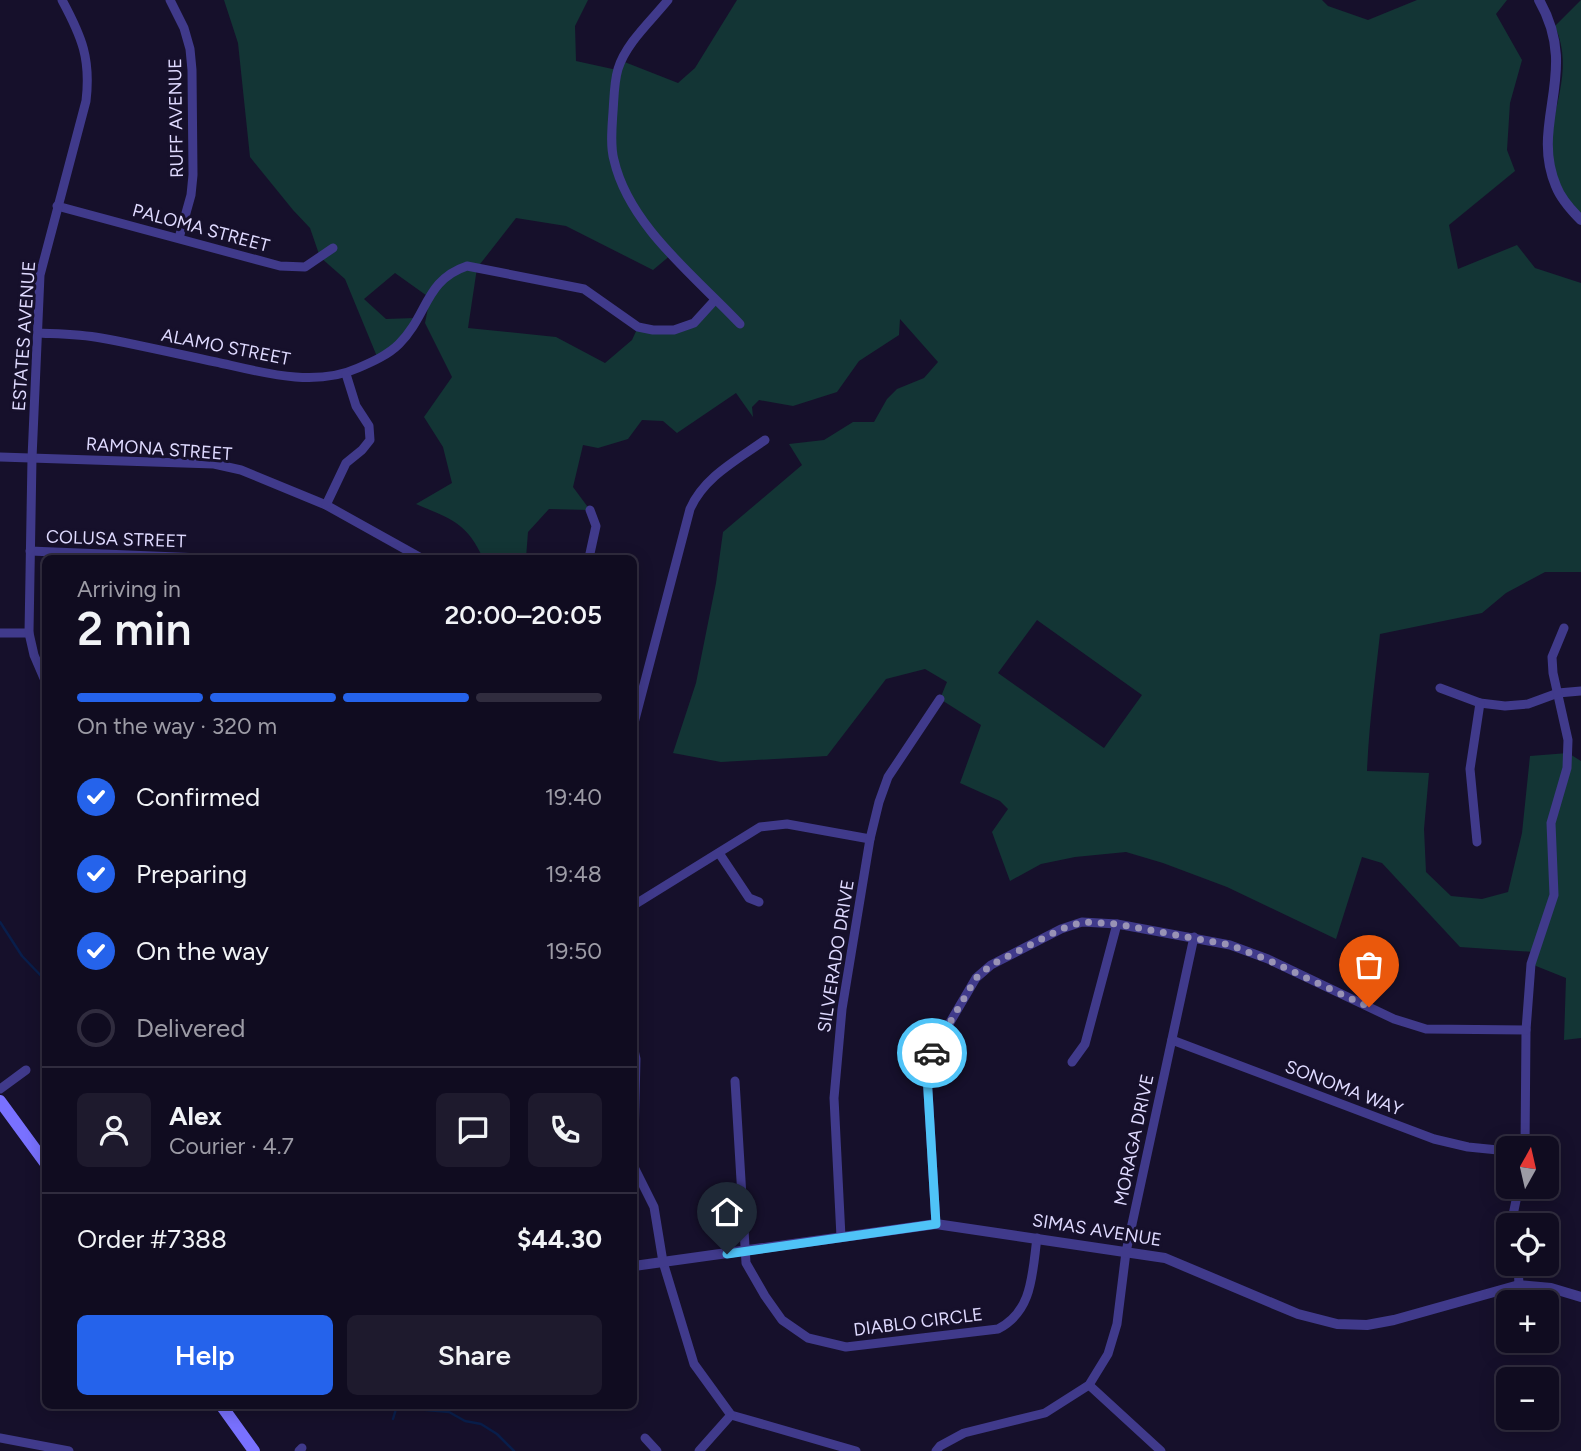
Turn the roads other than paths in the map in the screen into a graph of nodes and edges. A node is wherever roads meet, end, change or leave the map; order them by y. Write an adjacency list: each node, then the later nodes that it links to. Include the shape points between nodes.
1 (62, 0): 5 (street, ESTATES AVENUE, via 82,40 88,75 86,101)
2 (170, 0): 7 (street, RUFF AVENUE, via 184,27 192,70 193,175)
3 (668, 0): 9 (street, via 630,46 618,70 613,159 629,199 650,229)
4 (1539, 0): 6 (street, via 1560,37 1564,59 1550,161 1555,185)
5 (57, 206): 7 (street, PALOMA STREET); 11 (street, ESTATES AVENUE, via 40,275)
6 (1581, 220)
7 (179, 238): 8 (street, PALOMA STREET, via 280,266 305,267)
8 (333, 248)
9 (715, 301): 10 (street); 12 (street, ALAMO STREET, via 694,323 674,330 653,330 638,327 584,289 467,266 450,272 433,289 399,344)
10 (740, 324)
11 (37, 333): 12 (street, ALAMO STREET, via 99,337 280,376); 15 (street, ESTATES AVENUE)
12 (346, 374): 16 (street, via 369,426 370,440 346,463)
13 (765, 440): 31 (street, via 702,486 695,497)
14 (0, 457): 15 (street, RAMONA STREET)
15 (32, 458): 16 (street, RAMONA STREET, via 214,464 242,470); 18 (street, ESTATES AVENUE)
16 (326, 505): 20 (street, RAMONA STREET)
17 (590, 510): 21 (street, via 596,526)
18 (30, 551): 19 (street, COLUSA STREET); 24 (street, ESTATES AVENUE)
19 (128, 555)
20 (416, 555)
21 (590, 555)
22 (1564, 628): 28 (street, via 1552,657)
23 (0, 633): 24 (street)
24 (29, 633): 25 (street, ESTATES AVENUE)
25 (42, 674)
26 (1440, 688): 30 (street)
27 (1581, 691): 28 (street)
28 (1558, 693): 30 (street, via 1528,704); 39 (street, via 1568,740 1567,768 1551,823 1554,895 1531,964)
29 (940, 699): 32 (street, SILVERADO DRIVE, via 888,777)
30 (1480, 703): 33 (street, via 1469,769)
31 (637, 712)
32 (870, 839): 34 (street, via 787,824 760,827); 51 (street, SILVERADO DRIVE, via 842,1009 834,1098)
33 (1477, 842)
34 (719, 853): 35 (street, via 749,898); 36 (street)
35 (760, 901)
36 (637, 903)
37 (1117, 924): 38 (street); 41 (street, via 1085,1044); 50 (street, via 1082,922 1061,929 991,965 976,978 932,1053 927,1075)
38 (1194, 937): 39 (street, via 1268,960 1394,1019 1426,1029); 40 (street, MORAGA DRIVE)
39 (1526, 1030): 46 (street)
40 (1172, 1040): 47 (street, SONOMA WAY, via 1434,1139); 54 (street, MORAGA DRIVE)
41 (1072, 1062)
42 (26, 1070): 44 (street)
43 (735, 1081): 53 (street, DIABLO CIRCLE)
44 (0, 1089)
45 (0, 1101): 48 (main road)
46 (1525, 1136)
47 (1496, 1150)
48 (42, 1159)
49 (637, 1173): 55 (street, via 654,1207)
50 (936, 1224): 51 (street, SIMAS AVENUE); 52 (street, SIMAS AVENUE)
51 (842, 1237): 53 (street, SIMAS AVENUE)
52 (1037, 1238): 53 (street, DIABLO CIRCLE, via 1024,1306 1012,1322 998,1329 846,1347 808,1338 782,1320 746,1263); 54 (street, SIMAS AVENUE)
53 (744, 1251): 55 (street, SIMAS AVENUE)
54 (1126, 1252): 58 (street, SIMAS AVENUE, via 1166,1258 1298,1314 1337,1324 1394,1320); 60 (street, MORAGA DRIVE, via 1117,1324 1108,1354)
55 (663, 1262): 56 (street, SIMAS AVENUE); 62 (street, via 694,1364)
56 (637, 1266)
57 (1518, 1276): 58 (street)
58 (1519, 1285): 59 (street, SIMAS AVENUE)
59 (1581, 1297)
60 (1089, 1385): 70 (street, MORAGA DRIVE, via 1045,1413 964,1433); 71 (street)
61 (223, 1409): 66 (main road)
62 (731, 1415): 68 (street); 69 (street)
63 (0, 1438): 65 (street)
64 (645, 1438): 67 (street)
65 (69, 1451)
66 (254, 1451)
67 (657, 1451)
68 (699, 1451)
69 (856, 1451)
70 (936, 1451)
71 (1161, 1451)

